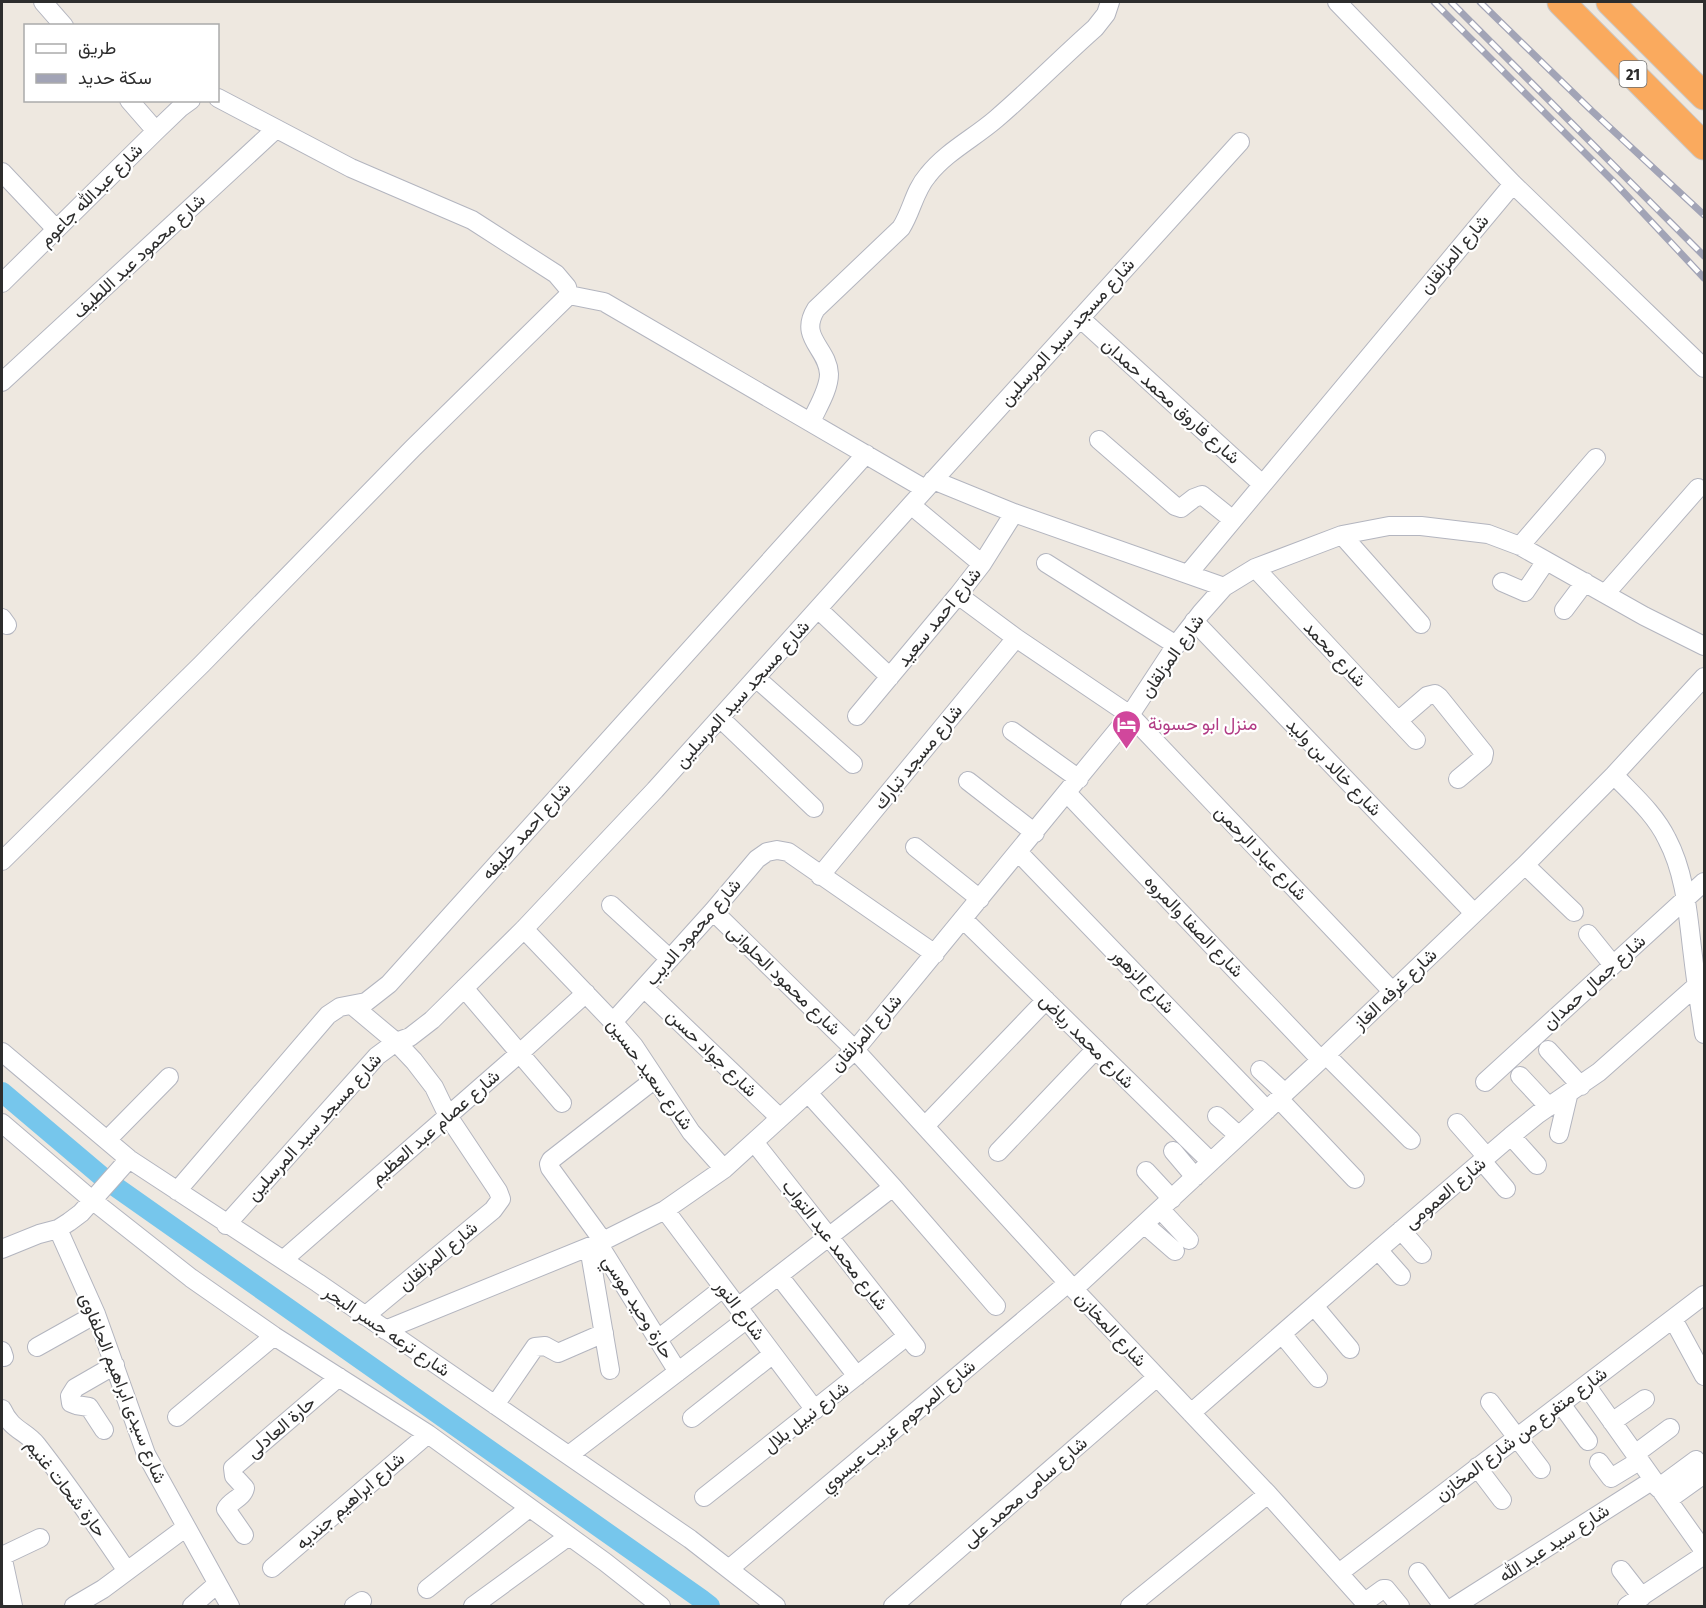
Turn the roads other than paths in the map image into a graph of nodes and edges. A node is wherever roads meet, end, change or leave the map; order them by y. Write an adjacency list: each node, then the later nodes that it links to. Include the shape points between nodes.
1 (43, 2): 6 (street)
2 (1110, 2): 23 (street, via 1095,28 994,121 928,174 901,228 816,309 810,329 829,375)
3 (1337, 2): 16 (street)
4 (1561, 2): 14 (highway, 21)
5 (1610, 2): 7 (highway, 21)
6 (62, 24)
7 (1704, 96)
8 (219, 99): 11 (street)
9 (131, 102): 12 (street)
10 (185, 104): 12 (street, شارع عبدالله جاعوم)
11 (276, 129): 19 (street, via 351,168 472,220 556,274); 22 (street, شارع محمود عبد اللطيف)
12 (156, 131): 17 (street, شارع عبدالله جاعوم)
13 (1240, 142): 20 (street, شارع مسجد سيد المرسلين)
14 (1704, 146)
15 (2, 172): 17 (street)
16 (1513, 184): 21 (street); 28 (street, شارع المزلقان)
17 (56, 229): 18 (street, شارع عبدالله جاعوم)
18 (3, 279)
19 (569, 295): 23 (street, via 604,302); 71 (street)
20 (1080, 318): 27 (street, شارع مسجد سيد المرسلين); 28 (street, شارع فاروق محمد حمدان)
21 (1704, 368)
22 (2, 382)
23 (810, 422): 25 (street)
24 (1099, 440): 32 (street, via 1175,506 1181,508 1202,495)
25 (866, 454): 27 (street); 93 (street, شارع احمد خليفه, via 389,984 366,1002)
26 (1596, 458): 34 (street)
27 (929, 484): 30 (street, شارع مسجد سيد المرسلين); 31 (street)
28 (1262, 484): 32 (street, شارع المزلقان)
29 (1698, 488): 43 (street)
30 (911, 505): 37 (street); 45 (street, شارع مسجد سيد المرسلين)
31 (1014, 513): 37 (street, شارع احمد سعيد); 39 (street)
32 (1233, 520): 39 (street, شارع المزلقان)
33 (1342, 535): 34 (street, شارع المزلقان, via 1389,526 1421,526 1488,534); 38 (street, شارع المزلقان); 48 (street)
34 (1520, 546): 35 (street, شارع المزلقان)
35 (1546, 561): 40 (street, via 1525,592); 41 (street, شارع المزلقان)
36 (1046, 563): 50 (street)
37 (982, 564): 44 (street, شارع احمد سعيد)
38 (1255, 568): 42 (street, شارع المزلقان); 58 (street, شارع محمد)
39 (1188, 574): 42 (street)
40 (1502, 582)
41 (1585, 582): 43 (street, شارع المزلقان); 46 (street)
42 (1224, 587): 47 (street, شارع المزلقان)
43 (1606, 593): 51 (street, شارع المزلقان)
44 (958, 595): 49 (street, شارع عباد الرحمن); 52 (street, شارع احمد سعيد)
45 (818, 609): 52 (street); 54 (street, شارع مسجد سيد المرسلين)
46 (1564, 610)
47 (1194, 621): 50 (street, شارع المزلقان); 80 (street, شارع خالد بن وليد)
48 (1421, 624)
49 (1016, 638): 55 (street, شارع عباد الرحمن); 73 (street, شارع مسجد تبارك)
50 (1176, 645): 55 (street, شارع المزلقان)
51 (1704, 646)
52 (890, 677): 56 (street, شارع احمد سعيد)
53 (1704, 677): 62 (street, شارع غرفه الغاز)
54 (756, 678): 57 (street, شارع مسجد سيد المرسلين); 61 (street)
55 (1130, 715): 63 (street, شارع المزلقان); 90 (street, شارع عباد الرحمن)
56 (857, 716)
57 (720, 718): 67 (street); 82 (street, شارع مسجد سيد المرسلين)
58 (1398, 722): 60 (street, شارع محمد); 64 (street, via 1427,696 1439,697 1484,753)
59 (1012, 731): 63 (street)
60 (1416, 741)
61 (853, 764)
62 (1614, 775): 72 (street, شارع غرفه الغاز); 76 (street, via 1648,810 1667,838)
63 (1079, 779): 66 (street, شارع المزلقان)
64 (1458, 779)
65 (968, 782): 68 (street)
66 (1067, 793): 68 (street, شارع المزلقان); 102 (street, شارع الصفا والمروه)
67 (814, 808)
68 (1035, 833): 70 (street, شارع المزلقان)
69 (915, 847): 75 (street)
70 (1018, 853): 75 (street, شارع المزلقان); 110 (street, شارع الزهور)
71 (2, 861)
72 (1526, 865): 79 (street); 80 (street, شارع غرفه الغاز)
73 (820, 876): 78 (street, شارع محمود الديب, via 788,852 766,852); 84 (street)
74 (1704, 882): 76 (street, شارع جمال حمدان)
75 (980, 899): 81 (street, شارع المزلقان)
76 (1686, 899): 86 (street, شارع جمال حمدان); 87 (street)
77 (611, 904): 85 (street)
78 (713, 911): 85 (street, شارع محمود الديب); 98 (street, شارع محمود الحلوانى)
79 (1574, 912)
80 (1474, 913): 90 (street, شارع غرفه الغاز)
81 (963, 919): 84 (street, شارع المزلقان); 92 (street, شارع محمد رياض)
82 (524, 929): 88 (street, شارع مسجد سيد المرسلين); 91 (street, شارع سعيد حسين)
83 (1588, 934): 86 (street)
84 (935, 954): 98 (street, شارع المزلقان)
85 (670, 959): 89 (street, شارع محمود الديب)
86 (1613, 965): 107 (street, شارع جمال حمدان)
87 (1700, 983): 95 (street); 108 (street, شارع العمومى)
88 (465, 988): 96 (street, شارع مسجد سيد المرسلين, via 421,1030); 101 (street)
89 (644, 988): 94 (street, شارع محمود الديب); 115 (street, شارع جواد حسن)
90 (1392, 991): 102 (street, شارع غرفه الغاز)
91 (586, 993): 94 (street, شارع سعيد حسين); 101 (street, شارع عصام عبد العظيم)
92 (1046, 1000): 97 (street, شارع محمد رياض); 118 (street)
93 (353, 1006): 96 (street); 137 (street, شارع احمد خليفه, via 340,1007 328,1015)
94 (614, 1022): 106 (street, شارع سعيد حسين)
95 (1704, 1034)
96 (396, 1042): 113 (street, via 434,1087); 142 (street, شارع مسجد سيد المرسلين, via 377,1056)
97 (1096, 1049): 126 (street); 128 (street, شارع محمد رياض)
98 (855, 1050): 109 (street, شارع المزلقان); 118 (street, شارع المخازن)
99 (1548, 1050): 108 (street)
100 (2, 1052): 122 (street, شارع ترعه جسر البحر)
101 (520, 1052): 111 (street); 113 (street, شارع عصام عبد العظيم)
102 (1324, 1057): 110 (street, شارع غرفه الغاز); 123 (street, شارع الصفا والمروه)
103 (1260, 1070): 110 (street)
104 (1520, 1076): 112 (street)
105 (169, 1077): 122 (street)
106 (655, 1079): 131 (street, شارع سعيد حسين, via 691,1132); 146 (street, حارة وحيد موسي, via 549,1164)
107 (1485, 1082)
108 (1574, 1091): 112 (street, شارع العمومى); 119 (street)
109 (808, 1093): 115 (street, شارع المزلقان); 135 (street)
110 (1277, 1101): 120 (street, شارع غرفه الغاز); 134 (street)
111 (562, 1103)
112 (1549, 1107): 121 (street, شارع العمومى)
113 (448, 1116): 150 (street, شارع عصام عبد العظيم); 160 (street, شارع المزلقان, via 501,1199 493,1210)
114 (1217, 1116): 120 (street)
115 (780, 1118): 124 (street, شارع المزلقان)
116 (2, 1123): 138 (street)
117 (1457, 1123): 127 (street)
118 (925, 1126): 153 (street, شارع المخازن)
119 (1559, 1134)
120 (1239, 1136): 128 (street, شارع غرفه الغاز)
121 (1511, 1136): 127 (street, شارع العمومى); 130 (street)
122 (107, 1140): 129 (street, شارع ترعه جسر البحر)
123 (1411, 1140)
124 (754, 1142): 131 (street, شارع المزلقان); 145 (street, شارع محمد عبد التواب)
125 (1173, 1150): 133 (street)
126 (998, 1152)
127 (1485, 1159): 136 (street); 144 (street, شارع العمومى)
128 (1211, 1162): 133 (street, شارع غرفه الغاز)
129 (126, 1163): 137 (street, شارع ترعه جسر البحر); 138 (street)
130 (1537, 1165)
131 (724, 1169): 140 (street, شارع المزلقان)
132 (1146, 1171): 139 (street)
133 (1195, 1177): 139 (street, شارع غرفه الغاز)
134 (1355, 1179)
135 (893, 1187): 145 (street); 156 (street)
136 (1506, 1189)
137 (177, 1191): 142 (street, شارع ترعه جسر البحر)
138 (95, 1196): 143 (street, via 81,1213); 165 (street, via 191,1278)
139 (1166, 1204): 141 (street, شارع غرفه الغاز); 141 (street, via 1182,1246)
140 (665, 1209): 146 (street, شارع المزلقان); 154 (street, شارع النور)
141 (1144, 1224): 153 (street, شارع غرفه الغاز)
142 (226, 1225): 150 (street, شارع ترعه جسر البحر)
143 (58, 1229): 147 (street); 159 (street, شارع سيدى ابراهيم الحلفاوى)
144 (1401, 1230): 148 (street, شارع العمومى); 149 (street)
145 (829, 1237): 151 (street); 167 (street, شارع محمد عبد التواب)
146 (597, 1243): 162 (street, شارع المزلقان); 163 (street); 166 (street, حارة وحيد موسي)
147 (2, 1249)
148 (1378, 1250): 152 (street); 157 (street, شارع العمومى)
149 (1422, 1254)
150 (283, 1260): 160 (street, شارع ترعه جسر البحر)
151 (779, 1276): 158 (street); 174 (street)
152 (1401, 1276)
153 (1071, 1286): 177 (street, شارع المخازن); 213 (street, شارع المرحوم غريب عيسوي)
154 (723, 1288): 158 (street, شارع النور); 166 (street)
155 (1704, 1295): 161 (street, شارع متفرع من شارع المخازن)
156 (996, 1306)
157 (1314, 1306): 164 (street, شارع العمومى); 169 (street)
158 (742, 1313): 170 (street, شارع النور); 173 (street)
159 (96, 1314): 168 (street); 171 (street, شارع سيدى ابراهيم الحلفاوى)
160 (365, 1316): 162 (street, شارع ترعه جسر البحر)
161 (1673, 1319): 175 (street); 179 (street, شارع متفرع من شارع المخازن)
162 (385, 1330): 183 (street, شارع ترعه جسر البحر)
163 (604, 1333): 172 (street); 183 (street, via 558,1353 545,1346 535,1347)
164 (1282, 1334): 178 (street); 186 (street, شارع العمومى)
165 (274, 1336): 176 (street); 187 (street)
166 (658, 1339): 173 (street, حارة وحيد موسي)
167 (912, 1342): 174 (street, شارع نبيل بلال)
168 (37, 1347)
169 (1350, 1349)
170 (773, 1354): 185 (street, شارع النور); 188 (street)
171 (115, 1365): 191 (street, via 75,1388 70,1396 76,1405 90,1407); 206 (street, شارع سيدى ابراهيم الحلفاوى, via 146,1454)
172 (610, 1370)
173 (678, 1372): 195 (street)
174 (857, 1376): 185 (street, شارع نبيل بلال)
175 (1704, 1376)
176 (339, 1377): 192 (street); 207 (street, حارة العادلى, via 233,1468 234,1476 245,1488 226,1509)
177 (1157, 1377): 186 (street, شارع المخازن); 229 (street, شارع سامى محمد على)
178 (1318, 1378)
179 (1586, 1384): 182 (street, شارع متفرع من شارع المخازن); 189 (street)
180 (1645, 1399): 189 (street)
181 (1490, 1402): 193 (street)
182 (1561, 1404): 193 (street, شارع متفرع من شارع المخازن); 194 (street)
183 (495, 1405): 195 (street, شارع ترعه جسر البحر)
184 (2, 1409): 215 (street, حارة شحات غنيم, via 14,1428 34,1441)
185 (815, 1410): 203 (street, شارع نبيل بلال)
186 (1191, 1413): 202 (street, شارع المخازن)
187 (177, 1417)
188 (692, 1418)
189 (1612, 1422): 196 (street)
190 (1670, 1428): 196 (street)
191 (104, 1430)
192 (429, 1434): 205 (street); 212 (street, شارع ابراهيم جنديه)
193 (1516, 1438): 198 (street, شارع متفرع من شارع المخازن); 200 (street)
194 (1588, 1441)
195 (569, 1455): 213 (street, شارع ترعه جسر البحر)
196 (1637, 1457): 197 (street, via 1611,1478); 201 (street)
197 (1599, 1462)
198 (1477, 1467): 204 (street); 217 (street, شارع متفرع من شارع المخازن)
199 (1700, 1467): 201 (street, شارع سيد عبد الله)
200 (1541, 1469)
201 (1660, 1490): 210 (street); 232 (street, شارع سيد عبد الله)
202 (1268, 1494): 217 (street, شارع المخازن); 230 (street)
203 (704, 1497)
204 (1502, 1500)
205 (529, 1508): 208 (street); 219 (street)
206 (185, 1527): 215 (street); 218 (street, شارع سيدى ابراهيم الحلفاوى)
207 (244, 1535)
208 (569, 1536): 226 (street); 227 (street)
209 (40, 1538): 211 (street)
210 (1703, 1547): 220 (street)
211 (2, 1556): 222 (street)
212 (272, 1568)
213 (729, 1569): 228 (street, شارع ترعه جسر البحر)
214 (1622, 1570): 220 (street)
215 (127, 1571): 223 (street)
216 (1418, 1572): 232 (street)
217 (1339, 1573): 221 (street, شارع المخازن)
218 (217, 1584): 224 (street); 225 (street, شارع سيدى ابراهيم الحلفاوى)
219 (427, 1588)
220 (1644, 1600)
221 (1366, 1604): 231 (street, via 1386,1589)
222 (13, 1606)
223 (74, 1606)
224 (192, 1606)
225 (230, 1606)
226 (473, 1606)
227 (662, 1606)
228 (776, 1606)
229 (893, 1606)
230 (1131, 1606)
231 (1400, 1606)
232 (1453, 1606)

